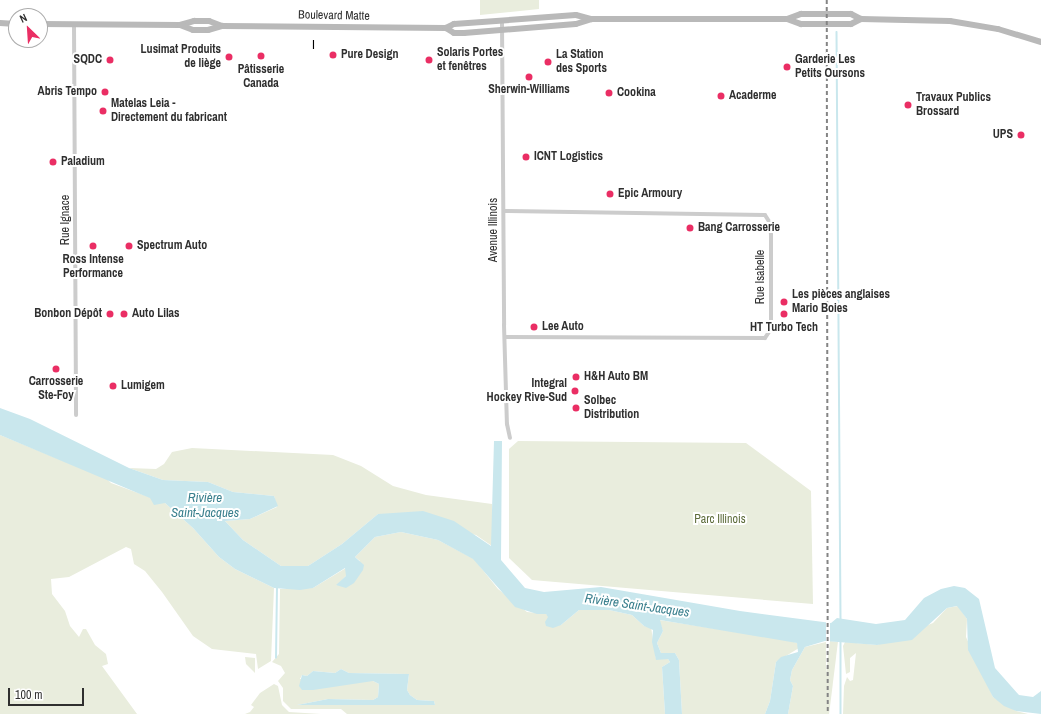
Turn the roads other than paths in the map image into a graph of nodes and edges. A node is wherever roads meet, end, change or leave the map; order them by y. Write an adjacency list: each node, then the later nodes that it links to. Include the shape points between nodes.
1 (591, 19): 2 (main road, Boulevard Matte); 4 (main road, Boulevard Matte, via 576,15); 8 (main road, Boulevard Matte, via 576,24)
2 (787, 19): 3 (main road, Boulevard Matte, via 801,14 851,14); 3 (main road, Boulevard Matte, via 801,24 851,24)
3 (861, 19): 9 (main road, Boulevard Matte, via 926,19 966,23 998,29)
4 (502, 22): 7 (main road, Boulevard Matte, via 454,24); 8 (street, Avenue Illinois)
5 (48, 24): 6 (main road, Boulevard Matte)
6 (74, 24): 7 (main road, Boulevard Matte, via 180,25 194,21 209,21 222,26); 12 (street, Rue Ignace)
7 (446, 28): 8 (main road, Boulevard Matte, via 454,33)
8 (502, 31): 10 (street, Avenue Illinois)
9 (1041, 42)
10 (505, 212): 11 (street, Avenue Illinois); 11 (street, Rue Isabelle, via 765,215 770,223 771,241 771,329 765,338)
11 (506, 338): 13 (street, Avenue Illinois, via 507,424)
12 (76, 416)
13 (510, 438)

